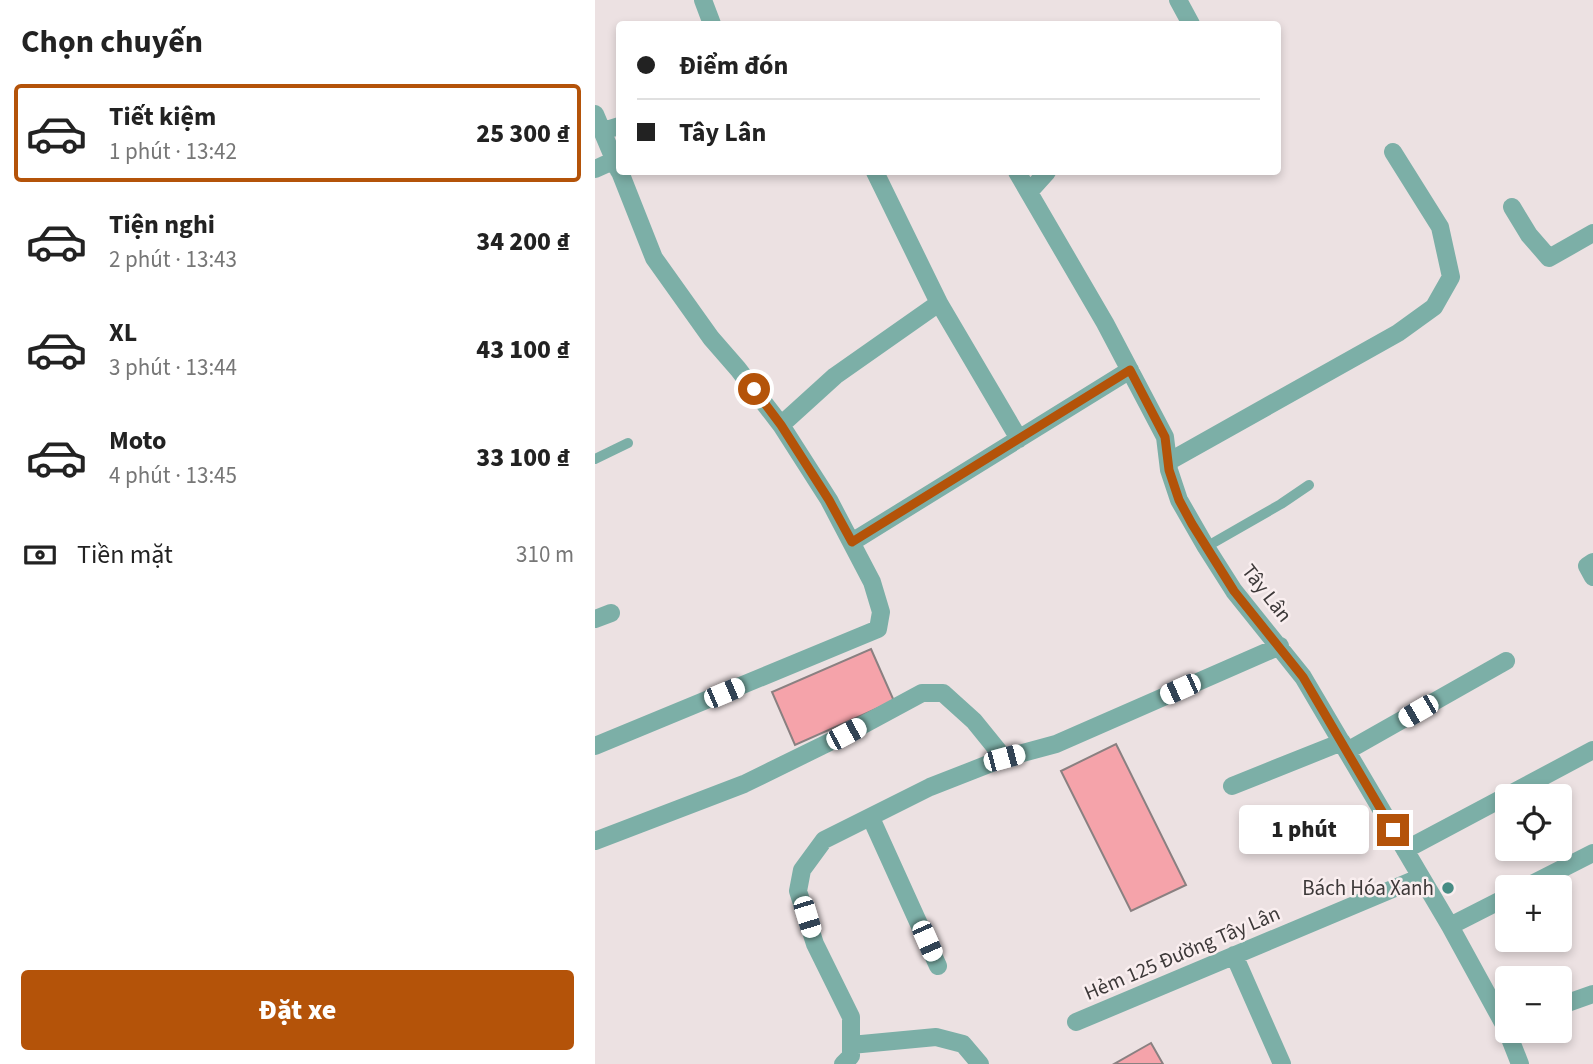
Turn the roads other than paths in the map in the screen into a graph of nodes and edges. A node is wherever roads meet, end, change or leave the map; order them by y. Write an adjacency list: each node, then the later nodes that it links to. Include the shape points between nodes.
1 (703, 0): 3 (street)
2 (1178, 0): 4 (street)
3 (711, 21)
4 (1189, 21)
5 (595, 114): 6 (street)
6 (611, 128): 8 (street)
7 (1393, 152): 24 (street, via 1440,227 1451,277 1433,307 1398,333)
8 (616, 156)
9 (616, 167): 10 (street)
10 (595, 169)
11 (621, 175): 20 (street, via 654,257)
12 (876, 175): 18 (street)
13 (1019, 175): 15 (street, Tây Lân)
14 (1044, 175): 15 (street)
15 (1029, 192): 19 (street, Tây Lân)
16 (1512, 207): 17 (street, via 1549,258)
17 (1593, 233)
18 (939, 303): 20 (street, via 835,376); 21 (street)
19 (1130, 370): 21 (street); 24 (street, Tây Lân, via 1165,437)
20 (781, 425): 26 (street)
21 (1019, 439): 26 (street)
22 (628, 443): 23 (lane)
23 (595, 459)
24 (1168, 462): 27 (street, Tây Lân, via 1179,500)
25 (1309, 485): 27 (lane)
26 (852, 542): 32 (street, via 881,612 878,629)
27 (1206, 547): 30 (street, Tây Lân, via 1234,591)
28 (1593, 562): 29 (street, via 1587,566)
29 (1593, 577)
30 (1280, 646): 33 (street, Tây Lân); 35 (street, via 1056,744)
31 (1506, 661): 33 (street)
32 (595, 746)
33 (1344, 747): 36 (street); 39 (street, Tây Lân)
34 (1593, 750): 39 (street)
35 (1004, 758): 37 (street, via 930,787); 38 (street, via 943,693 922,693 744,784)
36 (1232, 786)
37 (871, 818): 46 (street); 52 (street, via 824,840 801,870 798,891 815,944 852,1017)
38 (595, 841)
39 (1405, 850): 42 (street, Tây Lân)
40 (1593, 853): 41 (street)
41 (1550, 875)
42 (1421, 877): 44 (street, Tây Lân); 45 (street, Hẻm 125 Đường Tây Lân)
43 (1495, 903): 44 (street)
44 (1450, 926): 49 (street, Tây Lân)
45 (1234, 955): 50 (street, Hẻm 125 Đường Tây Lân); 55 (street)
46 (938, 966)
47 (1593, 994): 48 (street)
48 (1572, 1001)
49 (1495, 1007)
50 (1076, 1022)
51 (1512, 1043): 56 (street, Tây Lân)
52 (851, 1045): 53 (street, via 851,1056); 54 (street, via 936,1037 963,1044)
53 (842, 1064)
54 (980, 1064)
55 (1282, 1064)
56 (1520, 1064)

